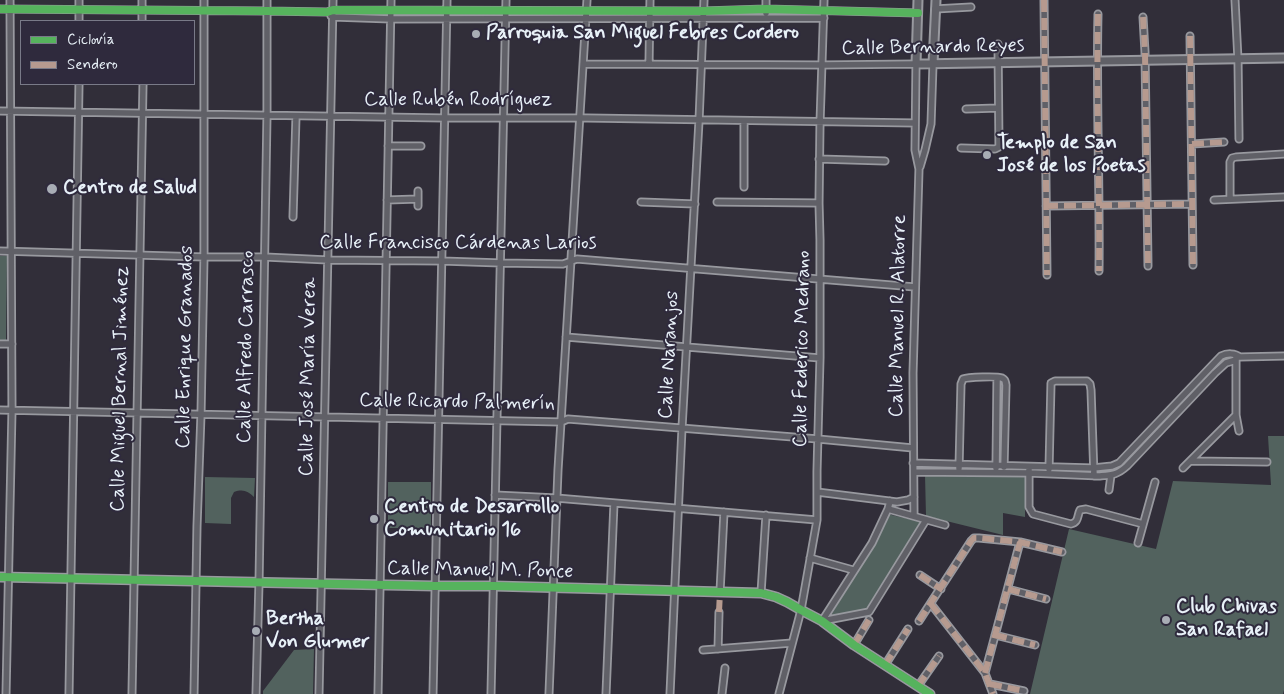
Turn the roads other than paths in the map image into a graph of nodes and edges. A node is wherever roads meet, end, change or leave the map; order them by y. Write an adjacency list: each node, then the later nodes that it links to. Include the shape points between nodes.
1 (10, 0): 21 (street)
2 (79, 0): 23 (street)
3 (142, 0): 24 (street)
4 (204, 0): 25 (street, Calle Enrique Granados)
5 (267, 0): 30 (street, Calle Alfredo Carrasco)
6 (333, 0): 31 (street, Calle José María Verea)
7 (391, 0): 26 (street)
8 (447, 0): 27 (street)
9 (506, 0): 28 (street)
10 (587, 0): 32 (street)
11 (650, 0): 33 (street)
12 (704, 0): 37 (street, Calle Naranjos)
13 (766, 0): 22 (street)
14 (824, 0): 35 (street, Calle Federico Medrano)
15 (918, 0): 34 (street, Calle Manuel R. Alatorre)
16 (936, 0): 29 (street, Calle Manuel R. Alatorre)
17 (1044, 0): 54 (street)
18 (1235, 0): 52 (street)
19 (971, 7): 29 (street)
20 (0, 9): 21 (street)
21 (10, 9): 23 (street); 68 (street)
22 (766, 9): 35 (street); 37 (street); 43 (street)
23 (79, 10): 24 (street); 46 (street)
24 (142, 10): 25 (street); 47 (street)
25 (204, 10): 30 (street); 71 (street, Calle Enrique Granados)
26 (391, 10): 27 (street); 31 (street); 44 (street)
27 (447, 10): 28 (street); 45 (street)
28 (505, 10): 32 (street); 40 (street)
29 (935, 10): 61 (street, Calle Manuel R. Alatorre)
30 (266, 11): 31 (street); 72 (street, Calle Alfredo Carrasco)
31 (330, 11): 38 (street, Calle José María Verea)
32 (586, 11): 33 (street); 41 (street)
33 (650, 11): 37 (street); 42 (street)
34 (918, 13): 35 (street); 60 (street, Calle Manuel R. Alatorre)
35 (824, 14): 43 (street); 62 (street, Calle Federico Medrano)
36 (1098, 14): 55 (street)
37 (704, 15): 42 (street); 43 (street); 59 (street, Calle Naranjos)
38 (333, 17): 44 (street); 74 (street, Calle José María Verea)
39 (1143, 17): 53 (street)
40 (505, 18): 41 (street); 45 (street); 77 (street)
41 (586, 18): 42 (street); 57 (street)
42 (650, 18): 58 (street)
43 (766, 18)
44 (391, 19): 45 (street); 75 (street)
45 (446, 19): 76 (street)
46 (79, 20)
47 (142, 20)
48 (1190, 36): 51 (street)
49 (998, 44): 56 (street)
50 (1284, 58): 52 (street, Calle Bernardo Reyes)
51 (1190, 60): 52 (street, Calle Bernardo Reyes); 53 (street, Calle Bernardo Reyes); 85 (street)
52 (1238, 60): 83 (street)
53 (1145, 61): 55 (street, Calle Bernardo Reyes); 104 (street)
54 (1045, 62): 55 (street, Calle Bernardo Reyes); 56 (street, Calle Bernardo Reyes); 108 (street)
55 (1097, 62): 106 (street)
56 (998, 63): 61 (street, Calle Bernardo Reyes); 66 (street)
57 (583, 64): 58 (street, Calle Bernardo Reyes); 78 (street)
58 (649, 64): 59 (street, Calle Bernardo Reyes)
59 (701, 64): 62 (street, Calle Bernardo Reyes); 79 (street, Calle Naranjos)
60 (916, 64): 61 (street, Calle Bernardo Reyes); 62 (street, Calle Bernardo Reyes); 82 (street, Calle Manuel R. Alatorre)
61 (933, 64): 92 (street, Calle Manuel R. Alatorre, via 931,124)
62 (822, 65): 81 (street, Calle Federico Medrano)
63 (79, 85): 69 (street)
64 (143, 85): 70 (street, Calle Miguel Bernal Jiménez)
65 (966, 108): 66 (street)
66 (998, 108): 88 (street, via 998,148)
67 (0, 111): 68 (street, Calle Rubén Rodríguez)
68 (11, 111): 69 (street, Calle Rubén Rodríguez); 111 (street)
69 (80, 112): 70 (street, Calle Rubén Rodríguez); 112 (street)
70 (143, 113): 71 (street, Calle Rubén Rodríguez); 113 (street, Calle Miguel Bernal Jiménez)
71 (205, 113): 72 (street, Calle Rubén Rodríguez); 114 (street, Calle Enrique Granados)
72 (267, 115): 73 (street, Calle Rubén Rodríguez); 115 (street, Calle Alfredo Carrasco)
73 (296, 116): 74 (street, Calle Rubén Rodríguez); 109 (street)
74 (331, 116): 75 (street, Calle Rubén Rodríguez); 116 (street, Calle José María Verea)
75 (389, 117): 76 (street, Calle Rubén Rodríguez); 86 (street)
76 (444, 118): 77 (street, Calle Rubén Rodríguez); 118 (street)
77 (504, 118): 78 (street, Calle Rubén Rodríguez); 120 (street)
78 (579, 118): 79 (street, Calle Rubén Rodríguez); 119 (street)
79 (699, 120): 80 (street, Calle Rubén Rodríguez); 103 (street, Calle Naranjos)
80 (744, 121): 81 (street, Calle Rubén Rodríguez); 93 (street)
81 (820, 123): 82 (street, Calle Rubén Rodríguez); 90 (street, Calle Federico Medrano)
82 (915, 124): 92 (street, Calle Manuel R. Alatorre)
83 (1240, 139)
84 (1224, 142): 85 (street)
85 (1192, 144): 105 (street)
86 (388, 146): 87 (street); 98 (street)
87 (421, 146)
88 (961, 148)
89 (1284, 154): 97 (street, via 1232,158)
90 (819, 159): 91 (street); 102 (street, Calle Federico Medrano)
91 (885, 160)
92 (919, 169): 127 (street, Calle Manuel R. Alatorre)
93 (744, 187)
94 (418, 191): 96 (street)
95 (1284, 197): 97 (street)
96 (418, 199): 98 (street); 107 (street)
97 (1230, 199): 99 (street)
98 (387, 200): 117 (street)
99 (1214, 200)
100 (641, 202): 103 (street)
101 (717, 202): 102 (street)
102 (819, 203): 126 (street, Calle Federico Medrano)
103 (695, 204): 123 (street, Calle Naranjos)
104 (1148, 204): 105 (street); 106 (street); 122 (street)
105 (1192, 204): 121 (street)
106 (1100, 205): 108 (street); 124 (street)
107 (418, 206)
108 (1046, 206): 125 (street)
109 (293, 217)
110 (0, 251): 111 (street, Calle Francisco Cárdenas Larios)
111 (11, 252): 112 (street, Calle Francisco Cárdenas Larios); 130 (street)
112 (77, 254): 113 (street, Calle Francisco Cárdenas Larios); 140 (street)
113 (140, 256): 114 (street, Calle Francisco Cárdenas Larios); 141 (street, Calle Miguel Bernal Jiménez)
114 (204, 257): 115 (street, Calle Francisco Cárdenas Larios); 142 (street, Calle Enrique Granados)
115 (265, 257): 116 (street, Calle Francisco Cárdenas Larios); 144 (street, Calle Alfredo Carrasco)
116 (328, 260): 117 (street, Calle Francisco Cárdenas Larios); 145 (street, Calle José María Verea)
117 (386, 260): 118 (street, Calle Francisco Cárdenas Larios); 146 (street)
118 (442, 261): 120 (street, Calle Francisco Cárdenas Larios); 147 (street)
119 (570, 261): 120 (street, Calle Francisco Cárdenas Larios, via 563,264); 123 (street, Calle Francisco Cárdenas Larios); 128 (street)
120 (500, 263): 148 (street)
121 (1193, 265)
122 (1148, 266)
123 (692, 269): 126 (street, Calle Francisco Cárdenas Larios); 131 (street, Calle Naranjos)
124 (1099, 271)
125 (1047, 275)
126 (820, 280): 127 (street, Calle Francisco Cárdenas Larios); 134 (street, Calle Federico Medrano)
127 (915, 287): 153 (street, Calle Manuel R. Alatorre)
128 (566, 336): 131 (street); 149 (street)
129 (0, 344): 130 (street)
130 (12, 344): 139 (street)
131 (687, 347): 134 (street); 150 (street, Calle Naranjos)
132 (1284, 356): 133 (street)
133 (1238, 357): 135 (street, via 1222,355); 136 (street); 143 (street)
134 (820, 358): 152 (street, Calle Federico Medrano)
135 (1209, 368): 136 (street); 162 (street, via 1119,463)
136 (1215, 373): 170 (street, via 1127,466 1118,474)
137 (997, 378): 157 (street, via 966,378 962,382); 158 (street); 159 (street, via 1005,380 1006,385)
138 (0, 410): 139 (street, Calle Ricardo Palmerín)
139 (12, 410): 140 (street, Calle Ricardo Palmerín); 196 (street)
140 (74, 412): 141 (street, Calle Ricardo Palmerín); 197 (street)
141 (137, 412): 142 (street, Calle Ricardo Palmerín); 198 (street, Calle Miguel Bernal Jiménez)
142 (201, 414): 144 (street, Calle Ricardo Palmerín); 199 (street, Calle Enrique Granados)
143 (1236, 415): 151 (street); 154 (street)
144 (262, 416): 145 (street, Calle Ricardo Palmerín); 200 (street, Calle Alfredo Carrasco)
145 (325, 417): 146 (street, Calle Ricardo Palmerín); 201 (street, Calle José María Verea)
146 (383, 418): 147 (street, Calle Ricardo Palmerín); 202 (street)
147 (439, 420): 148 (street, Calle Ricardo Palmerín); 203 (street)
148 (497, 420): 149 (street, Calle Ricardo Palmerín); 175 (street)
149 (561, 422): 150 (street, Calle Ricardo Palmerín, via 568,419); 177 (street)
150 (682, 428): 152 (street, Calle Ricardo Palmerín); 180 (street, Calle Naranjos)
151 (1239, 431)
152 (818, 439): 153 (street, Calle Ricardo Palmerín); 174 (street, Calle Federico Medrano)
153 (913, 448): 156 (street, Calle Manuel R. Alatorre)
154 (1191, 461): 155 (street); 163 (street)
155 (1266, 462)
156 (913, 463): 157 (street); 164 (street, Calle Manuel R. Alatorre)
157 (960, 464): 158 (street); 165 (street)
158 (996, 465): 159 (street); 166 (street)
159 (1004, 465): 160 (street); 167 (street)
160 (1029, 466): 161 (street); 168 (street)
161 (1049, 466): 162 (street); 162 (street, via 1050,383 1087,381 1091,387); 169 (street)
162 (1093, 468): 171 (street)
163 (1183, 468)
164 (914, 472): 165 (street); 176 (street, Calle Manuel R. Alatorre)
165 (959, 472): 166 (street)
166 (996, 473): 167 (street)
167 (1004, 473): 168 (street)
168 (1029, 473): 169 (street); 187 (street, via 1029,507 1034,514 1070,524 1076,522 1080,510 1086,509)
169 (1049, 474): 171 (street)
170 (1111, 475): 171 (street); 173 (street)
171 (1094, 476)
172 (1155, 482): 187 (street)
173 (1109, 490)
174 (817, 492): 178 (street); 185 (street, Calle Federico Medrano)
175 (496, 495): 177 (street); 204 (street)
176 (914, 497): 178 (street, via 902,502); 184 (street, Calle Manuel R. Alatorre)
177 (556, 498): 179 (street); 205 (street)
178 (890, 501): 181 (street)
179 (614, 503): 180 (street); 208 (street)
180 (679, 508): 182 (street); 209 (street, Calle Naranjos)
181 (888, 509): 184 (street); 193 (street, via 872,543)
182 (724, 512): 183 (street); 210 (street)
183 (766, 515): 185 (street); 211 (street)
184 (914, 516): 186 (street)
185 (817, 520): 192 (street, Calle Federico Medrano)
186 (926, 520): 188 (street); 217 (street, via 869,612)
187 (1143, 524): 190 (street)
188 (945, 525)
189 (1020, 542): 191 (street); 206 (street, via 972,539); 207 (street)
190 (1138, 543)
191 (1062, 552)
192 (810, 558): 193 (street); 214 (street, Calle Federico Medrano)
193 (853, 570): 217 (street)
194 (920, 575): 206 (street)
195 (0, 577): 196 (street, Calle Manuel M. Ponce)
196 (9, 578): 197 (street, Calle Manuel M. Ponce); 233 (street)
197 (71, 578): 198 (street, Calle Manuel M. Ponce); 234 (street)
198 (134, 579): 199 (street, Calle Manuel M. Ponce); 235 (street, Calle Miguel Bernal Jiménez)
199 (196, 582): 200 (street, Calle Manuel M. Ponce); 236 (street, Calle Enrique Granados)
200 (259, 583): 201 (street, Calle Manuel M. Ponce); 237 (street, Calle Alfredo Carrasco)
201 (321, 584): 202 (street, Calle Manuel M. Ponce); 238 (street, Calle José María Verea)
202 (380, 585): 203 (street, Calle Manuel M. Ponce); 239 (street)
203 (436, 586): 204 (street, Calle Manuel M. Ponce); 240 (street)
204 (494, 586): 205 (street, Calle Manuel M. Ponce); 241 (street)
205 (552, 588): 208 (street, Calle Manuel M. Ponce); 242 (street)
206 (941, 589): 213 (street)
207 (1008, 589): 212 (street); 220 (street)
208 (610, 590): 209 (street, Calle Manuel M. Ponce); 243 (street)
209 (675, 592): 210 (street, Calle Manuel M. Ponce); 244 (street, Calle Naranjos)
210 (720, 592): 211 (street, Calle Manuel M. Ponce)
211 (761, 593): 214 (street, Calle Manuel M. Ponce)
212 (1046, 599)
213 (931, 604): 218 (street); 229 (street)
214 (801, 610): 217 (street, Calle Manuel M. Ponce); 221 (street, Calle Federico Medrano)
215 (719, 612): 224 (street)
216 (869, 620): 222 (street)
217 (822, 621): 222 (street, Calle Manuel M. Ponce)
218 (919, 621)
219 (908, 629): 227 (street)
220 (995, 635): 223 (street); 229 (street)
221 (792, 643): 224 (street); 246 (street, Calle Federico Medrano)
222 (854, 645): 227 (street, Calle Manuel M. Ponce)
223 (1035, 645)
224 (718, 649): 225 (street)
225 (703, 650)
226 (939, 656): 231 (street)
227 (885, 665): 231 (street, Calle Manuel M. Ponce)
228 (725, 668): 245 (street)
229 (985, 673): 230 (street)
230 (990, 684): 232 (street); 248 (street)
231 (918, 686): 247 (street, Calle Manuel M. Ponce)
232 (1024, 691)
233 (6, 694)
234 (69, 694)
235 (132, 694)
236 (194, 694)
237 (256, 694)
238 (319, 694)
239 (378, 694)
240 (433, 694)
241 (491, 694)
242 (549, 694)
243 (606, 694)
244 (670, 694)
245 (722, 694)
246 (779, 694)
247 (930, 694)
248 (993, 694)

